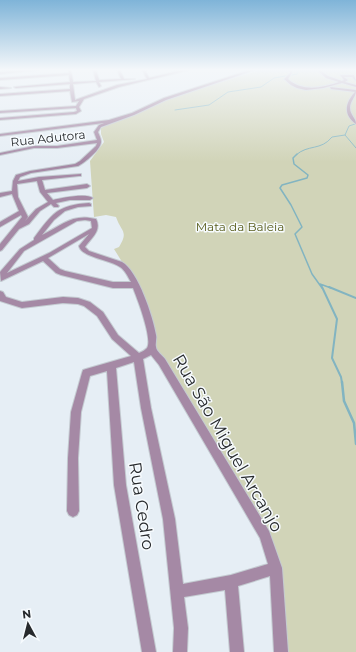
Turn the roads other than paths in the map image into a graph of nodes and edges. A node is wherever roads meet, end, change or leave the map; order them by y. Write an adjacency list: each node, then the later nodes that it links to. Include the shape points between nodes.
1 (81, 100): 4 (street)
2 (162, 100): 8 (street)
3 (350, 100): 9 (street, via 347,109)
4 (77, 107): 5 (street); 6 (street, via 79,111 75,113)
5 (0, 112)
6 (27, 117): 7 (street); 10 (street)
7 (0, 119)
8 (111, 121): 10 (street); 12 (street, via 97,130)
9 (356, 123)
10 (25, 132): 11 (street)
11 (1, 135)
12 (99, 141): 13 (street, Rua Adutora, via 57,147 34,147); 16 (street, via 98,146 88,157 78,164 22,174)
13 (0, 154)
14 (79, 175): 15 (street)
15 (39, 179): 16 (street); 19 (street)
16 (16, 183): 18 (street)
17 (87, 186): 19 (street)
18 (14, 192): 20 (street); 25 (street)
19 (43, 192): 22 (street)
20 (0, 195)
21 (90, 198): 22 (street, via 63,199)
22 (53, 203): 24 (street); 27 (street, via 43,207 32,219)
23 (89, 205): 24 (street)
24 (61, 210): 29 (street)
25 (22, 211): 26 (street); 27 (street, via 25,217)
26 (0, 225)
27 (18, 228): 30 (street)
28 (94, 229): 29 (street, via 94,220 80,218); 31 (street); 33 (street, Rua São Miguel Arcanjo, via 82,248 122,265)
29 (33, 243): 32 (street, via 22,250)
30 (0, 249)
31 (44, 258): 32 (street); 33 (street, via 63,273 113,285)
32 (0, 278)
33 (135, 284): 35 (street, Rua São Miguel Arcanjo, via 152,334)
34 (0, 294): 36 (street, via 3,299 22,306 63,300 86,304 100,314 115,337)
35 (152, 349): 36 (street, Rua São Miguel Arcanjo); 39 (street, Rua São Miguel Arcanjo, via 265,535)
36 (138, 358): 37 (street, Rua São Miguel Arcanjo); 41 (street, via 169,519)
37 (111, 365): 38 (street, Rua São Miguel Arcanjo, via 86,373 76,412); 42 (street, Rua Cedro, via 120,485)
38 (73, 511)
39 (276, 568): 40 (street); 45 (street, Rua São Miguel Arcanjo)
40 (230, 582): 41 (street); 44 (street)
41 (178, 592): 43 (street)
42 (149, 652)
43 (180, 652)
44 (237, 652)
45 (282, 652)

